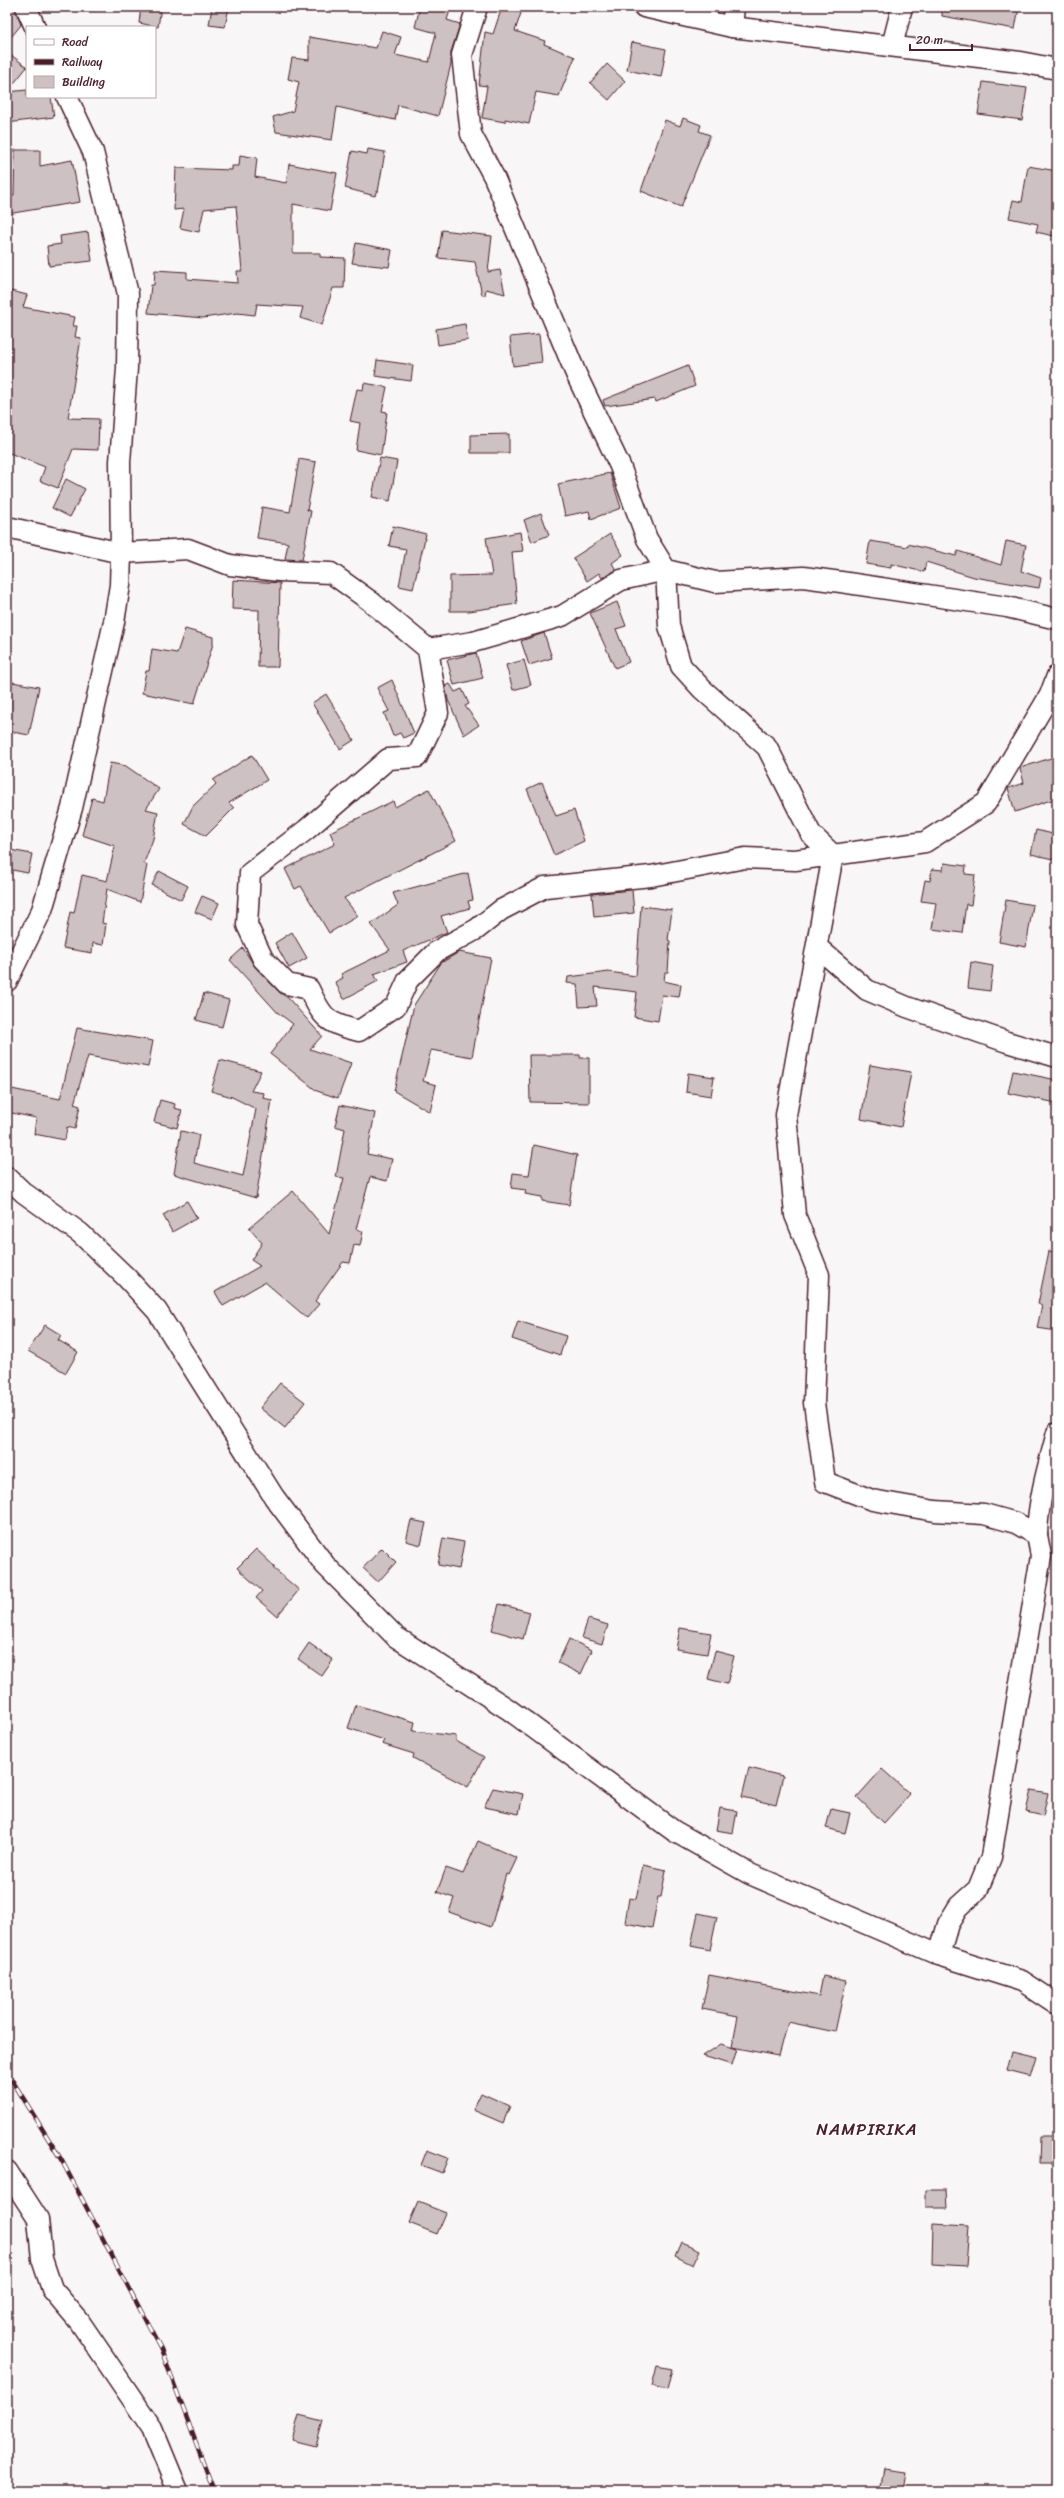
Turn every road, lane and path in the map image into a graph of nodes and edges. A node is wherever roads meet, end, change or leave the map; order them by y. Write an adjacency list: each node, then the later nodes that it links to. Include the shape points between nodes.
1 (26, 7): 6 (street)
2 (477, 7): 13 (street, via 462,55 471,134 494,177 576,374 620,466 647,539)
3 (644, 7): 7 (street)
4 (734, 7): 7 (street)
5 (902, 7): 8 (street)
6 (35, 26)
7 (732, 27): 8 (street)
8 (892, 46): 9 (street, via 1020,62)
9 (1057, 70)
10 (67, 98): 12 (street, via 93,152 128,294 127,368 120,462)
11 (7, 527): 12 (street)
12 (121, 554): 15 (street, via 188,549 230,565 279,571 331,573 370,601); 19 (street, via 120,585 114,622 72,808 42,910)
13 (666, 570): 14 (street, via 715,582 803,577 1007,607); 15 (street, via 622,580 562,616 473,642); 17 (street, via 669,626 680,666 702,690 767,746 811,834)
14 (1057, 619)
15 (428, 649): 17 (street, via 438,712 417,757 388,760 322,817 250,873 247,925 263,959 287,984 310,989 318,1009 334,1024 359,1031 396,1006 408,980 437,951 477,929 501,910 545,887 651,876 744,858 795,860)
16 (1057, 676): 17 (street, via 1050,695 986,803 925,842)
17 (833, 855): 18 (street)
18 (817, 947): 20 (street, via 867,990 907,1007); 23 (street, via 786,1115 795,1214 818,1275 814,1403 825,1482 872,1500 990,1516 1016,1522)
19 (7, 981)
20 (1057, 1057)
21 (7, 1177): 24 (street, via 24,1193 80,1233 157,1311 274,1497 325,1565 396,1637 508,1709 674,1831 750,1874)
22 (1057, 1433): 23 (street, via 1043,1488)
23 (1037, 1535): 24 (street, via 1041,1556 990,1857 978,1889 959,1906 948,1924)
24 (939, 1955): 25 (street, via 1022,1981)
25 (1057, 2004)
26 (7, 2171): 27 (street, via 38,2219 42,2259 52,2289 79,2321 152,2428)
27 (178, 2491)

